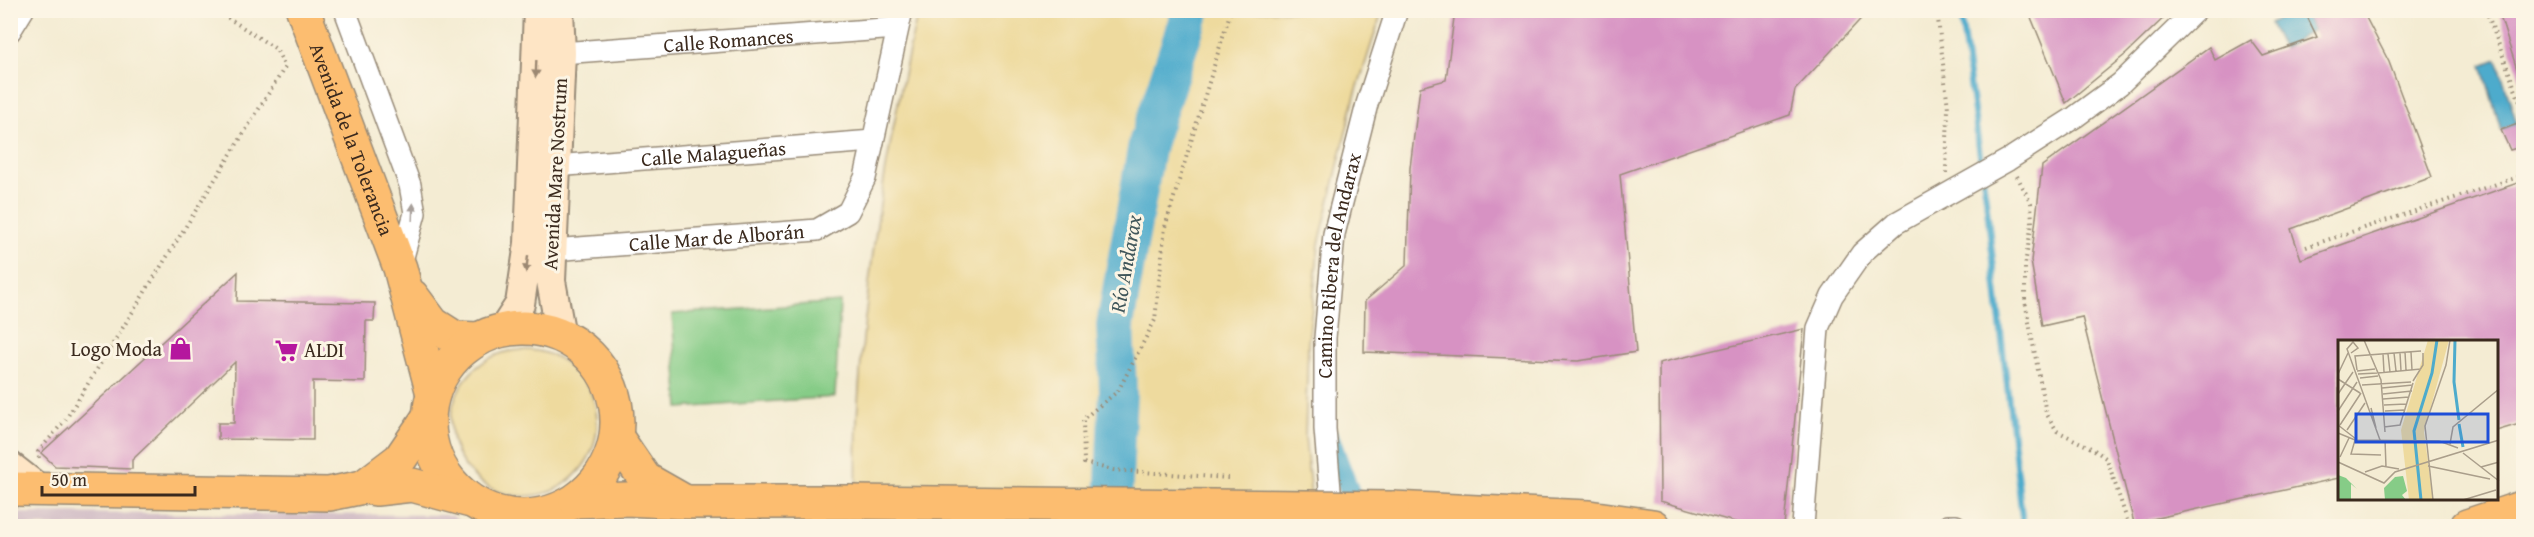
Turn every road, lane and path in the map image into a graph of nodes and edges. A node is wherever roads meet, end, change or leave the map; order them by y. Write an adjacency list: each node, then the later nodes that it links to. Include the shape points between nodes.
1 (23, 10): 13 (street)
2 (216, 10): 30 (path, via 278,50 285,67 66,419 38,452)
3 (303, 10): 23 (main road, Avenida de la Tolerancia)
4 (345, 10): 23 (street, Avenida de la Tolerancia, one-way to 4, via 415,213 410,185)
5 (538, 10): 24 (street, Avenida Mare Nostrum, one-way to 24, via 529,243 520,304)
6 (559, 10): 14 (street, Avenida Mare Nostrum)
7 (1231, 10): 29 (path, via 1165,227 1155,320 1118,391 1083,419 1084,463)
8 (1397, 10): 36 (street, Camino Ribera del Andarax, via 1367,104 1334,234 1325,338 1325,429)
9 (1937, 10): 20 (path)
10 (2196, 10): 17 (street, via 2120,84)
11 (2487, 10): 15 (path)
12 (899, 20): 14 (street, Calle Romances); 16 (street, Calle Mar de Alborán)
13 (10, 31)
14 (561, 53): 18 (street, Avenida Mare Nostrum)
15 (2523, 113)
16 (873, 141): 18 (street, Calle Malagueñas); 22 (street, Calle Mar de Alborán, via 865,178 848,212 817,230)
17 (2008, 160): 20 (street); 41 (path, via 2031,203 2025,302 2046,413 2057,431 2107,459)
18 (555, 166): 22 (street, Avenida Mare Nostrum)
19 (2523, 175): 21 (path)
20 (1953, 190): 38 (street, via 1896,222 1862,253 1832,296 1818,328)
21 (2306, 247)
22 (552, 250): 25 (street, Avenida Mare Nostrum, via 553,302)
23 (403, 278): 24 (main road, Avenida de la Tolerancia, via 433,324 455,338); 26 (main road, Avenida de la Tolerancia)
24 (491, 334): 25 (main road, via 532,328); 26 (main road, via 459,353 443,372)
25 (561, 336): 27 (main road, via 587,352 607,377 617,407)
26 (430, 406): 31 (main road, via 400,459); 35 (main road, via 433,451 442,472)
27 (617, 438): 32 (main road, via 645,479); 34 (main road, via 600,477)
28 (10, 466): 30 (street)
29 (1113, 470)
30 (30, 482): 31 (main road, via 329,494)
31 (363, 487): 35 (main road, via 417,485)
32 (687, 502): 34 (main road, via 626,499); 37 (main road, bridge, via 1392,508 1589,517)
33 (2523, 507): 42 (main road)
34 (568, 511): 35 (main road, via 514,517)
35 (485, 512)
36 (1333, 526)
37 (1653, 526)
38 (1803, 526)
39 (1948, 526): 40 (street)
40 (1956, 526)
41 (2129, 526)
42 (2467, 526)

